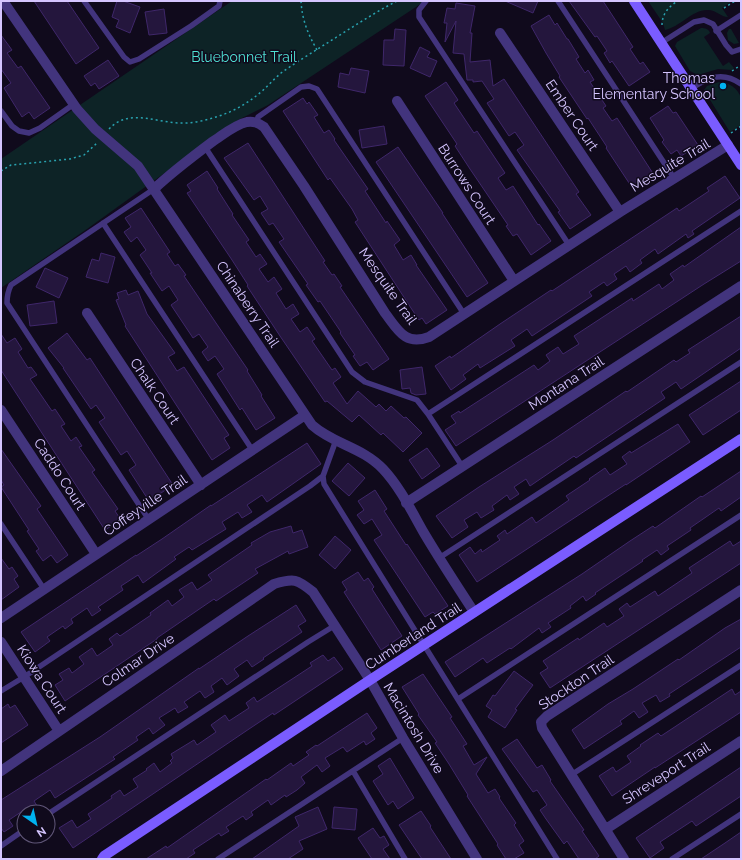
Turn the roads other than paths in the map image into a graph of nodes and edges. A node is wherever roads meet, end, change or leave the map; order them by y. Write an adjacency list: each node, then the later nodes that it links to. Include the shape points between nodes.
1 (3, 1): 15 (street, Chinaberry Trail)
2 (84, 1): 3 (lane, via 130,62 191,26 219,6)
3 (220, 1)
4 (426, 1): 26 (lane, via 419,10 419,17)
5 (558, 1): 21 (lane)
6 (634, 1): 10 (street)
7 (741, 14): 8 (lane)
8 (716, 31): 10 (lane, via 713,24 704,20 694,22); 11 (lane, via 732,52)
9 (500, 33): 24 (street, Ember Court)
10 (664, 41): 13 (street)
11 (741, 49)
12 (741, 84): 13 (lane, via 730,78 718,76)
13 (691, 89): 18 (street)
14 (397, 101): 27 (street, Burrows Court)
15 (74, 104): 16 (lane, via 29,133 12,126); 22 (street, Chinaberry Trail, via 95,129 138,166)
16 (1, 110)
17 (257, 122): 19 (street, via 235,126); 30 (street, Mesquite Trail, via 264,127 400,332 406,337 421,340); 30 (lane, via 258,117 301,87 317,89)
18 (728, 145): 20 (street); 21 (street, Mesquite Trail)
19 (205, 147): 22 (street); 33 (lane, via 352,372 365,382 417,400)
20 (741, 165)
21 (674, 178): 24 (street, Mesquite Trail)
22 (154, 189): 25 (lane); 34 (street, Chinaberry Trail)
23 (741, 211): 33 (lane)
24 (620, 212): 26 (street, Mesquite Trail)
25 (103, 223): 37 (lane); 43 (lane, via 11,285 7,303)
26 (569, 245): 27 (street, Mesquite Trail)
27 (514, 281): 30 (street, Mesquite Trail)
28 (741, 286): 38 (street, Montana Trail)
29 (87, 313): 40 (street, Chalk Court)
30 (464, 314)
31 (741, 362): 46 (lane)
32 (1, 410): 45 (street, Caddo Court)
33 (428, 414): 38 (lane)
34 (305, 415): 36 (street, Chinaberry Trail, via 321,433); 37 (street, Coffeyville Trail)
35 (741, 438): 50 (street, Cumberland Trail)
36 (336, 440): 39 (lane); 41 (street, Chinaberry Trail, via 373,459 388,474)
37 (254, 450): 40 (street, Coffeyville Trail)
38 (462, 466): 41 (street, Montana Trail)
39 (323, 476): 54 (lane, via 324,484); 56 (lane)
40 (201, 485): 43 (street, Coffeyville Trail)
41 (406, 503): 46 (street, Chinaberry Trail)
42 (741, 515): 59 (lane)
43 (149, 520): 45 (street, Coffeyville Trail)
44 (1, 524): 48 (lane)
45 (96, 554): 48 (street, Coffeyville Trail)
46 (439, 558): 50 (street, Chinaberry Trail)
47 (294, 580): 52 (street, Macintosh Drive, via 313,592); 60 (street, Colmar Drive, via 274,584)
48 (44, 589): 51 (street, Coffeyville Trail)
49 (741, 590): 65 (street, Stockton Trail, via 543,720 542,728)
50 (474, 612): 54 (street, Cumberland Trail)
51 (1, 618)
52 (334, 626): 57 (street, Macintosh Drive); 66 (lane)
53 (1, 642): 56 (street, Kiowa Court)
54 (425, 645): 57 (street, Cumberland Trail); 59 (lane)
55 (741, 665): 65 (lane)
56 (24, 677): 58 (lane); 60 (street, Kiowa Court)
57 (370, 680): 61 (street, Macintosh Drive); 71 (street, Cumberland Trail)
58 (1, 691)
59 (458, 699): 75 (lane)
60 (59, 731): 64 (street, Colmar Drive)
61 (403, 738): 63 (lane); 74 (street, Macintosh Drive)
62 (741, 741): 68 (street, Shreveport Trail)
63 (353, 770): 72 (lane); 73 (lane)
64 (1, 771)
65 (571, 774): 68 (street, Stockton Trail)
66 (56, 809)
67 (741, 814): 77 (lane)
68 (606, 829): 76 (street, Stockton Trail)
69 (16, 836): 70 (lane)
70 (1, 846)
71 (102, 859)
72 (218, 859)
73 (405, 859)
74 (477, 859)
75 (557, 859)
76 (624, 859)
77 (672, 859)

